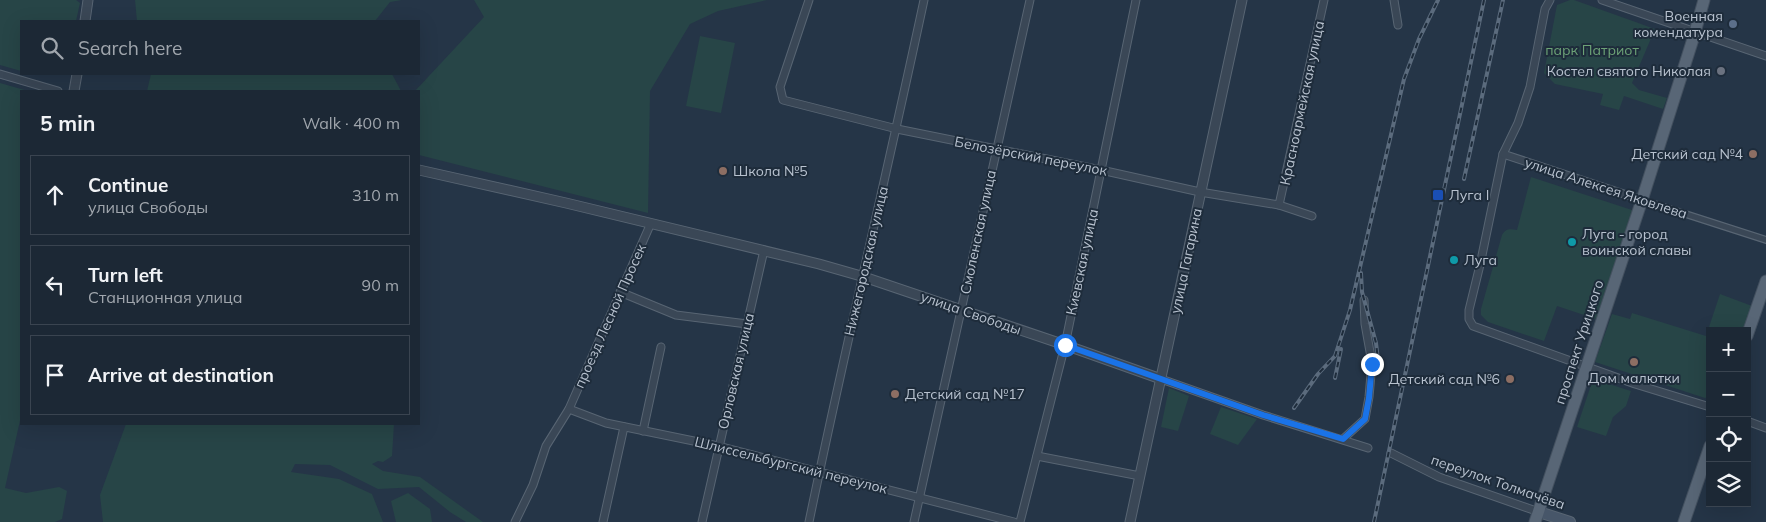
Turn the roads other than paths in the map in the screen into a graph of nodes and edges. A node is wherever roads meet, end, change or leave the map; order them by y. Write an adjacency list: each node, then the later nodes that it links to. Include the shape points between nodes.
1 (88, 0): 12 (street)
2 (809, 0): 20 (street, Белозёрский переулок, via 780,87 783,100)
3 (924, 0): 20 (street, Нижегородская улица)
4 (1030, 0): 21 (street, Смоленская улица)
5 (1136, 0): 24 (street, Киевская улица)
6 (1242, 0): 25 (street, улица Гагарина)
7 (1324, 0): 27 (street, Красноармейская улица)
8 (1394, 0): 13 (street)
9 (1550, 0): 22 (street, via 1545,9 1528,93)
10 (1602, 0): 14 (street)
11 (1704, 0): 14 (main road, проспект Урицкого)
12 (85, 20)
13 (1398, 25)
14 (1695, 31): 15 (street); 26 (main road, проспект Урицкого)
15 (1766, 56)
16 (0, 74): 18 (street)
17 (77, 75): 19 (street)
18 (55, 90)
19 (74, 90)
20 (897, 129): 21 (street, Белозёрский переулок); 32 (street, Нижегородская улица)
21 (996, 149): 24 (street, Белозёрский переулок); 36 (street, Смоленская улица)
22 (1504, 154): 26 (street, улица Алексея Яковлева); 41 (street, via 1469,319 1473,326)
23 (420, 170): 29 (street, улица Свободы)
24 (1101, 170): 25 (street, Белозёрский переулок); 39 (street, Киевская улица)
25 (1200, 192): 27 (street, Белозёрский переулок); 42 (street, улица Гагарина)
26 (1642, 200): 30 (street, улица Алексея Яковлева); 41 (main road, проспект Урицкого)
27 (1279, 205): 28 (street, Белозёрский переулок)
28 (1312, 216)
29 (651, 223): 31 (street, улица Свободы); 34 (street, проезд Лесной Просек)
30 (1766, 240)
31 (764, 250): 32 (street, улица Свободы); 37 (street, Орловская улица)
32 (862, 276): 36 (street, улица Свободы); 55 (street, Нижегородская улица)
33 (1766, 281): 38 (main road)
34 (620, 292): 37 (street, via 676,315); 44 (street, проезд Лесной Просек)
35 (1364, 300): 49 (street, via 1372,364 1369,398 1365,419)
36 (961, 310): 39 (street, улица Свободы); 57 (street, Смоленская улица)
37 (747, 324): 50 (street, Орловская улица)
38 (1750, 327)
39 (1065, 345): 42 (street, улица Свободы); 53 (street, Киевская улица)
40 (661, 347): 48 (street)
41 (1586, 367): 43 (street); 58 (main road, проспект Урицкого)
42 (1161, 379): 49 (street, улица Свободы); 56 (street, улица Гагарина)
43 (1706, 406)
44 (569, 409): 46 (street, Шлиссельбургский переулок); 59 (street, проезд Лесной Просек, via 546,446 533,485)
45 (1751, 422): 47 (street)
46 (624, 427): 48 (street, Шлиссельбургский переулок); 60 (street)
47 (1766, 428)
48 (644, 431): 50 (street, Шлиссельбургский переулок)
49 (1343, 439): 51 (street, улица Свободы)
50 (718, 446): 55 (street, Шлиссельбургский переулок); 61 (street, Орловская улица)
51 (1368, 448)
52 (1391, 453): 58 (street, переулок Толмачёва, via 1438,477)
53 (1037, 456): 56 (street); 65 (street, Киевская улица)
54 (1706, 458): 68 (main road)
55 (820, 472): 57 (street, Шлиссельбургский переулок); 62 (street, Нижегородская улица)
56 (1140, 476): 66 (street, улица Гагарина)
57 (919, 497): 63 (street, Смоленская улица); 64 (street, Шлиссельбургский переулок)
58 (1537, 517): 67 (main road, переулок Толмачёва)
59 (515, 522)
60 (603, 522)
61 (702, 522)
62 (810, 522)
63 (914, 522)
64 (1014, 522)
65 (1020, 522)
66 (1130, 522)
67 (1570, 522)
68 (1684, 522)

